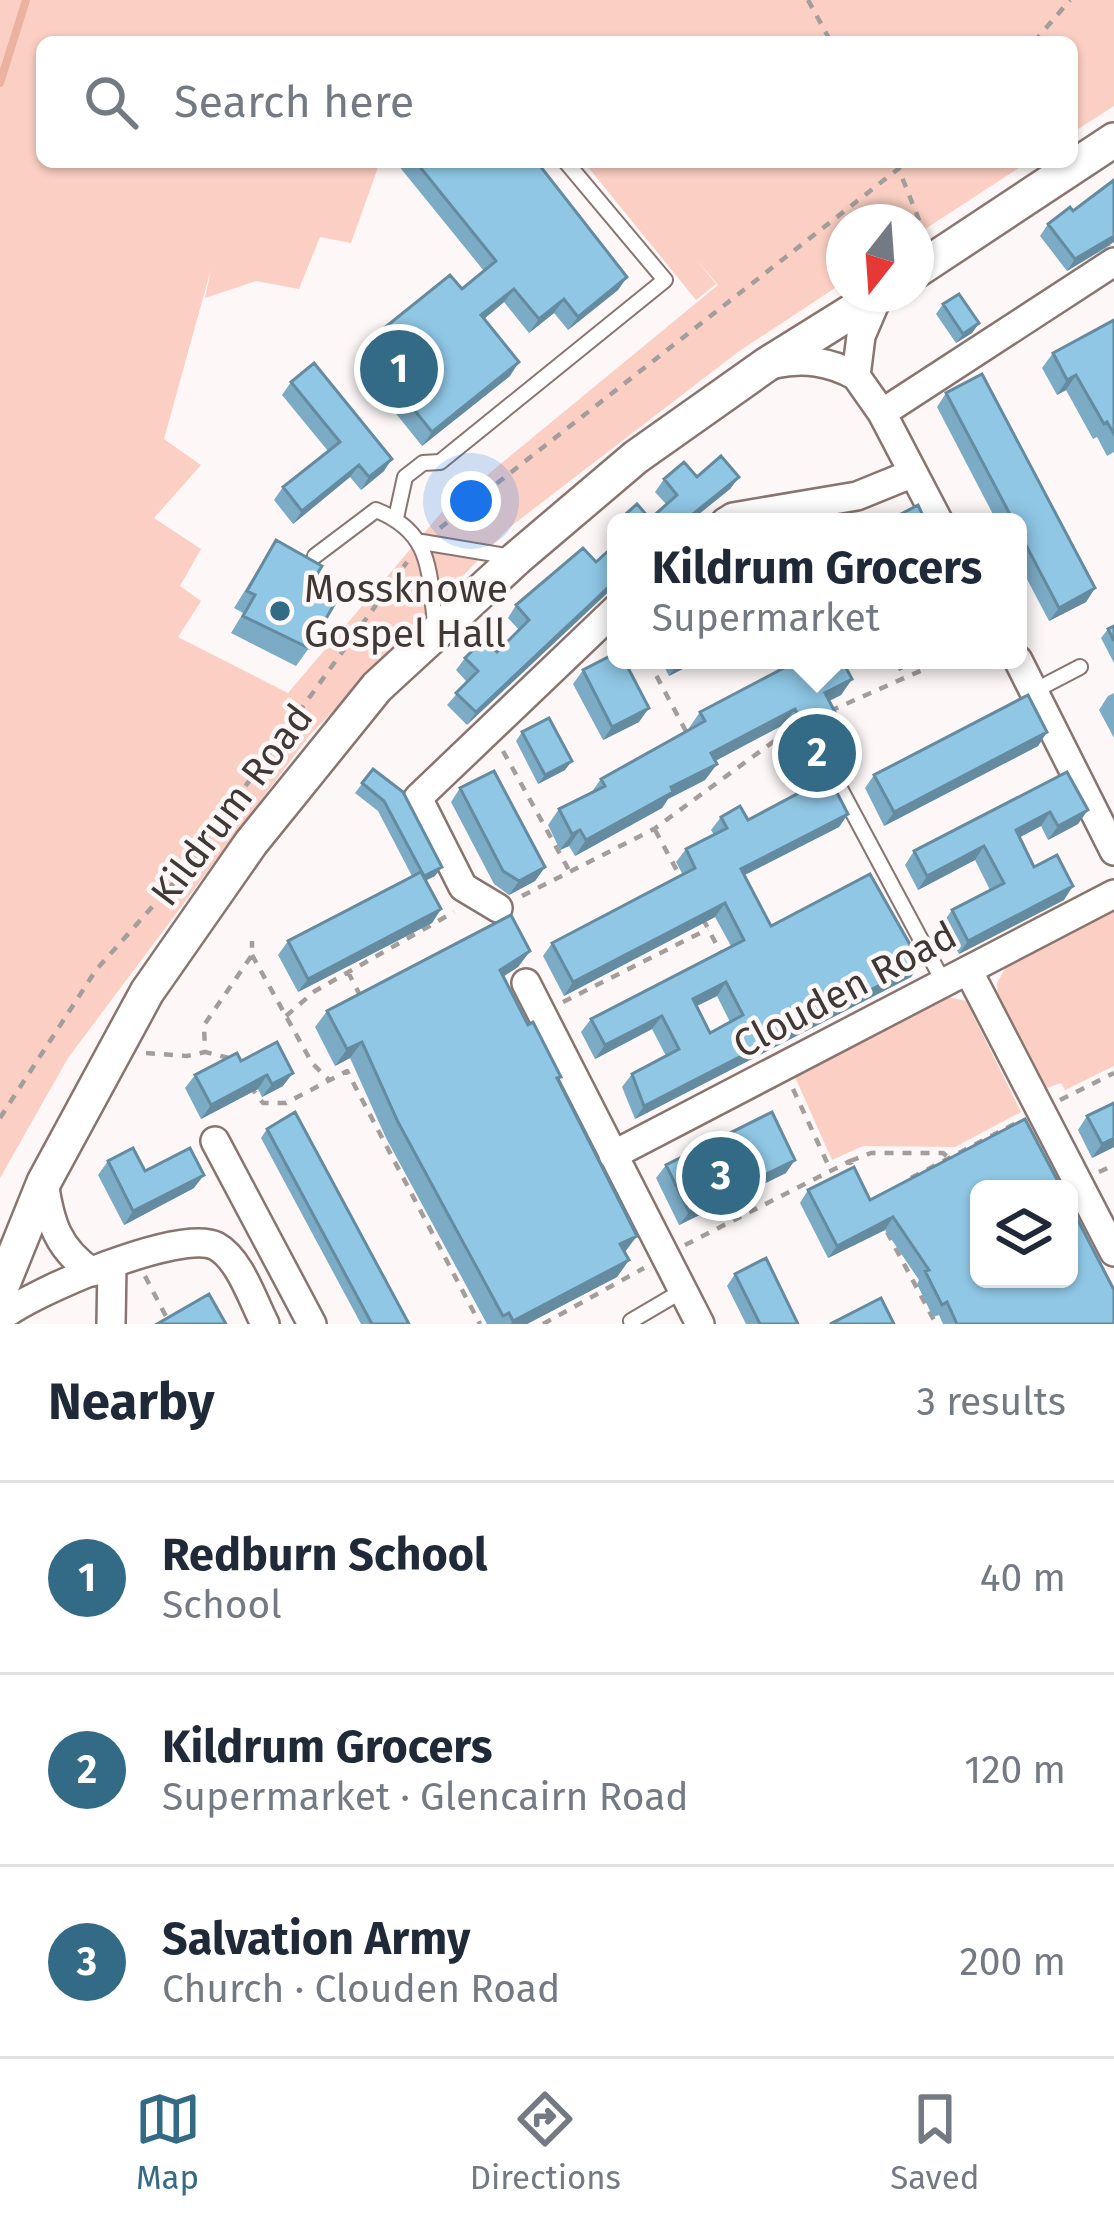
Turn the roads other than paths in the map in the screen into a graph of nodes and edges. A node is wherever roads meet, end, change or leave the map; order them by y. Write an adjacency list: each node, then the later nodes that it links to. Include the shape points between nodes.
1 (1114, 140): 2 (street)
2 (1078, 164)
3 (571, 168): 15 (lane, via 665,280 440,462 405,477)
4 (1072, 168): 5 (street)
5 (934, 259)
6 (1114, 262): 11 (street)
7 (851, 312): 9 (street, Kildrum Road)
8 (872, 312): 10 (street)
9 (766, 365): 10 (street, via 798,359); 18 (street, Kildrum Road, via 636,457)
10 (856, 376): 11 (street)
11 (882, 413): 12 (street)
12 (911, 474): 13 (street, via 857,496); 14 (street)
13 (757, 513)
14 (934, 513)
15 (396, 518): 16 (lane); 17 (lane, via 376,510)
16 (422, 542): 18 (lane); 20 (lane)
17 (315, 556)
18 (517, 558): 20 (street, Kildrum Road)
19 (607, 618): 27 (street, via 418,798 464,887)
20 (437, 635): 32 (street, Kildrum Road, via 377,687 190,928 112,1051)
21 (1080, 668): 23 (lane)
22 (1023, 669): 23 (street)
23 (1034, 691): 25 (street)
24 (836, 778): 28 (lane)
25 (1114, 851)
26 (1114, 894): 28 (street, Clouden Road)
27 (498, 908)
28 (956, 976): 31 (street, Clouden Road); 33 (street, via 1041,1110)
29 (526, 983): 31 (street)
30 (215, 1141): 37 (street)
31 (613, 1155): 36 (street)
32 (44, 1181): 34 (street, via 59,1243); 35 (street, Kildrum Road)
33 (1114, 1252)
34 (113, 1265): 38 (street, via 31,1296); 39 (street); 40 (street, via 194,1240 217,1246)
35 (0, 1291)
36 (682, 1291): 41 (lane); 42 (street)
37 (307, 1314): 40 (street)
38 (0, 1318)
39 (111, 1324)
40 (267, 1324)
41 (632, 1324)
42 (700, 1324)

